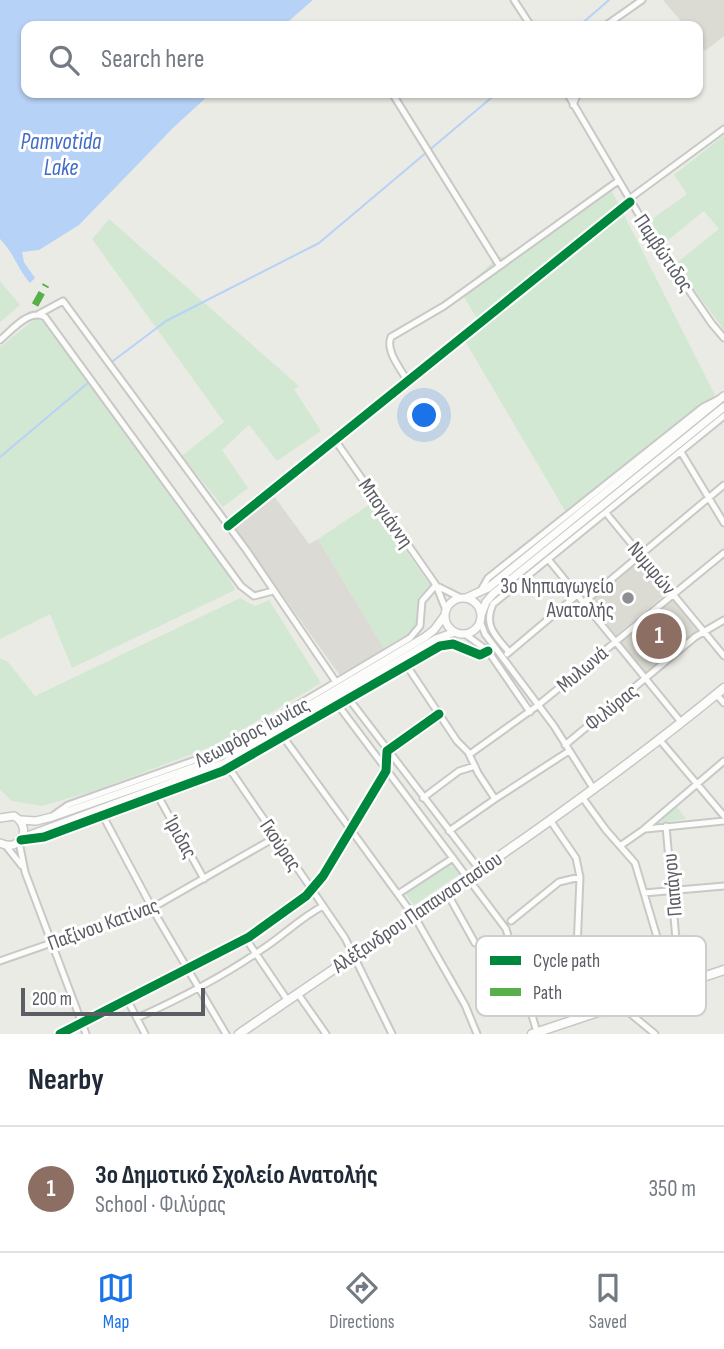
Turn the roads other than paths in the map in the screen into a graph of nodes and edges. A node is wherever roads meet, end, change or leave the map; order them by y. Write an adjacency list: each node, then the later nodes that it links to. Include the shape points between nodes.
1 (514, 0): 3 (street)
2 (642, 0): 4 (street)
3 (528, 21)
4 (613, 21)
5 (395, 98): 12 (street)
6 (570, 98): 8 (street, Παμβώτιδος)
7 (576, 98): 8 (street)
8 (573, 105): 10 (street, Παμβώτιδος)
9 (724, 129): 11 (street)
10 (618, 181): 11 (street, Παμβώτιδος); 12 (street)
11 (629, 201): 14 (street, Παμβώτιδος); 16 (street)
12 (499, 265): 16 (street, via 391,337 390,349)
13 (39, 314): 15 (street); 26 (street, via 63,301); 31 (street, via 51,324 245,590 256,596)
14 (724, 338)
15 (0, 340)
16 (408, 382): 20 (street)
17 (723, 397): 34 (street, Λεωφόρος Ιωνίας, via 480,593)
18 (724, 407): 37 (street, via 494,594)
19 (724, 416): 21 (street)
20 (335, 440): 26 (street); 30 (street, Μπογιάννη)
21 (681, 452): 23 (street); 24 (street)
22 (724, 485): 23 (street)
23 (708, 498): 25 (street); 28 (street)
24 (606, 513): 28 (street, Νυμφών); 29 (street)
25 (724, 523)
26 (228, 526): 31 (street)
27 (724, 553): 32 (street, Μυλωνά)
28 (641, 554): 32 (street, Νυμφών); 35 (street)
29 (548, 559): 33 (street); 44 (street, via 505,593 489,613 490,629)
30 (436, 585): 34 (street, Μπογιάννη); 36 (street, Μπογιάννη); 49 (street, via 422,601 420,626 410,638)
31 (273, 592): 49 (street)
32 (673, 594): 40 (street, Νυμφών); 42 (street, Μυλωνά)
33 (577, 596): 35 (street); 44 (street)
34 (464, 598): 36 (street, Λεωφόρος Ιωνίας, via 452,602); 37 (street, via 476,604)
35 (583, 603): 42 (street)
36 (445, 612): 39 (street, via 447,625); 49 (street, Λεωφόρος Ιωνίας, via 425,637)
37 (480, 618): 41 (street, via 474,630); 44 (street, via 485,634)
38 (724, 620): 40 (street, Φιλύρας)
39 (455, 632): 41 (street); 49 (street, Λεωφόρος Ιωνίας)
40 (705, 632): 45 (street, Νυμφών); 47 (street, Φιλύρας)
41 (465, 634): 43 (street)
42 (615, 641): 47 (street); 53 (street, Μυλωνά)
43 (488, 651): 46 (street, Λεωφόρος Ιωνίας, via 480,655 447,644); 54 (street)
44 (506, 655): 53 (street)
45 (724, 656)
46 (407, 666): 49 (street, Λεωφόρος Ιωνίας); 55 (street)
47 (645, 679): 56 (street); 59 (street, Φιλύρας)
48 (724, 688): 50 (main road, Αλέξανδρου Παπαναστασίου)
49 (343, 690): 52 (street, Λεωφόρος Ιωνίας); 60 (street); 76 (street, via 198,766 52,817); 84 (street, via 225,763)
50 (716, 694): 51 (street); 56 (main road, Αλέξανδρου Παπαναστασίου)
51 (724, 703)
52 (338, 705): 57 (street, Λεωφόρος Ιωνίας); 66 (street)
53 (537, 706): 54 (street, Μυλωνά); 59 (street)
54 (530, 712): 62 (street, Μυλωνά)
55 (439, 714): 60 (street); 62 (street)
56 (681, 722): 58 (main road, Αλέξανδρου Παπαναστασίου)
57 (284, 738): 65 (street, Λεωφόρος Ιωνίας); 80 (street)
58 (659, 739): 67 (street); 68 (main road, Αλέξανδρου Παπαναστασίου)
59 (565, 745): 61 (street)
60 (387, 751): 66 (street); 71 (street)
61 (569, 751): 68 (street); 72 (street, Φιλύρας)
62 (470, 754): 64 (street)
63 (724, 761): 67 (street)
64 (475, 766): 71 (street, via 459,771); 72 (street)
65 (229, 768): 69 (street, Λεωφόρος Ιωνίας); 83 (street, Γκούρας)
66 (386, 771): 80 (street); 87 (street)
67 (697, 784): 74 (street); 81 (street)
68 (593, 788): 70 (main road, Αλέξανδρου Παπαναστασίου)
69 (158, 796): 73 (street, Λεωφόρος Ιωνίας); 92 (street, Ίριδας)
70 (582, 797): 77 (main road, Αλέξανδρου Παπαναστασίου); 86 (street)
71 (423, 798): 82 (street)
72 (495, 799): 82 (street, Φιλύρας)
73 (103, 816): 84 (street, Λεωφόρος Ιωνίας, via 37,839); 100 (street)
74 (724, 816)
75 (0, 818): 76 (street, via 9,815)
76 (20, 820): 84 (street, via 24,829)
77 (550, 820): 88 (main road, Αλέξανδρου Παπαναστασίου); 91 (street, via 576,859)
78 (724, 821): 79 (street)
79 (666, 826): 81 (street); 94 (street, Παπάγου)
80 (351, 828): 95 (street); 98 (street)
81 (643, 830): 86 (street)
82 (449, 831): 88 (street)
83 (275, 837): 92 (street, Παξίνου Κατίνας); 95 (street, Γκούρας)
84 (21, 840): 85 (street); 89 (street)
85 (2, 844): 89 (street)
86 (620, 846): 97 (street, via 637,868)
87 (453, 858): 90 (street); 98 (street)
88 (479, 869): 90 (main road, Αλέξανδρου Παπαναστασίου)
89 (25, 872): 108 (street)
90 (467, 877): 96 (main road, Αλέξανδρου Παπαναστασίου); 103 (street)
91 (580, 877): 102 (street, via 559,882); 104 (street)
92 (204, 879): 100 (street, Παξίνου Κατίνας)
93 (724, 886): 94 (street)
94 (672, 890): 97 (street); 106 (street, Παπάγου)
95 (312, 891): 99 (street, Γκούρας); 107 (street)
96 (446, 891): 101 (main road, Αλέξανδρου Παπαναστασίου); 109 (street)
97 (644, 893): 105 (street)
98 (398, 894): 101 (street)
99 (323, 906): 110 (street); 111 (street, Γκούρας)
100 (152, 908): 108 (street, Παξίνου Κατίνας); 113 (street)
101 (413, 914): 111 (main road, Αλέξανδρου Παπαναστασίου); 136 (street)
102 (511, 921)
103 (509, 936)
104 (578, 936)
105 (657, 936)
106 (676, 936)
107 (246, 939): 110 (street); 113 (street)
108 (52, 943): 112 (street, Παξίνου Κατίνας); 126 (street)
109 (475, 943)
110 (256, 954): 116 (street); 119 (street)
111 (354, 955): 117 (main road, Αλέξανδρου Παπαναστασίου); 135 (street, Γκούρας)
112 (0, 961)
113 (188, 970): 116 (street); 118 (street)
114 (724, 970): 115 (main road)
115 (706, 976)
116 (198, 986): 124 (street); 132 (street)
117 (298, 993): 119 (main road, Αλέξανδρου Παπαναστασίου); 134 (street)
118 (128, 1000): 124 (street); 126 (street)
119 (288, 1000): 133 (main road, Αλέξανδρου Παπαναστασίου)
120 (530, 1016): 128 (street)
121 (574, 1016): 125 (street)
122 (589, 1016): 125 (main road)
123 (632, 1016): 137 (street)
124 (137, 1018): 131 (street)
125 (574, 1021): 127 (main road)
126 (82, 1023): 129 (street); 130 (street)
127 (560, 1030): 128 (main road)
128 (535, 1033)
129 (60, 1034)
130 (86, 1034)
131 (145, 1034)
132 (226, 1034)
133 (239, 1034)
134 (326, 1034)
135 (392, 1034)
136 (477, 1034)
137 (655, 1034)

